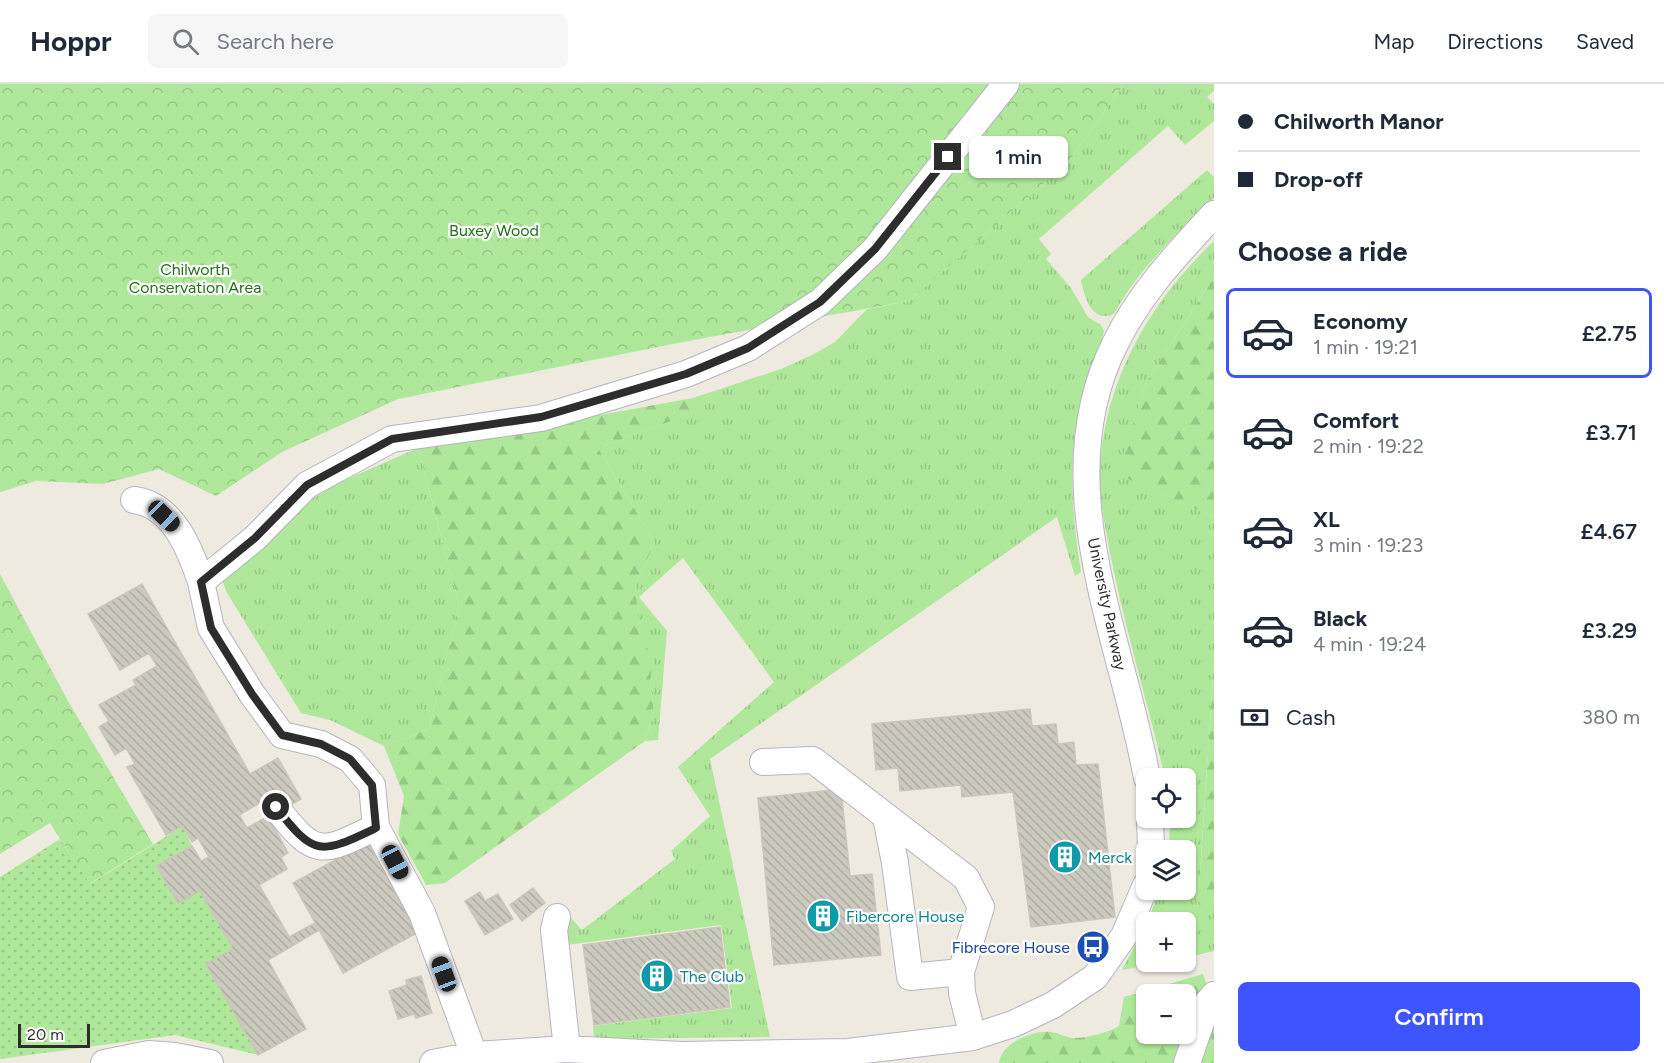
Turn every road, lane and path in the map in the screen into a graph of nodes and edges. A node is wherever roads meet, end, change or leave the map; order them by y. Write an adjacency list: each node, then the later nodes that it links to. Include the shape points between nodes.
1 (1006, 84): 4 (street, via 875,249 820,302 748,348 686,374 541,417 392,439 307,485 255,538)
2 (1214, 214): 6 (street, University Parkway, via 1174,257 1128,319 1102,374 1089,421 1087,486 1094,556)
3 (134, 500): 4 (street, via 150,502 178,530 189,546)
4 (201, 582): 9 (street, via 211,628 252,694 282,735 321,744 350,759 372,785)
5 (763, 762): 8 (street, via 813,760)
6 (1145, 768)
7 (276, 807): 9 (street, via 297,835 313,846 335,848)
8 (886, 817): 12 (street, via 966,878 981,907); 12 (street, via 910,978)
9 (376, 828): 17 (street, via 422,913)
10 (1140, 900): 14 (street, via 1124,936 1095,977 1053,1005)
11 (558, 917): 15 (street, via 554,930)
12 (961, 972): 14 (street)
13 (1214, 994): 21 (street)
14 (973, 1038): 16 (street)
15 (567, 1049): 16 (street); 17 (street)
16 (848, 1058)
17 (475, 1059): 20 (street)
18 (108, 1063): 19 (street, via 148,1054)
19 (210, 1063)
20 (433, 1063)
21 (1187, 1063)

